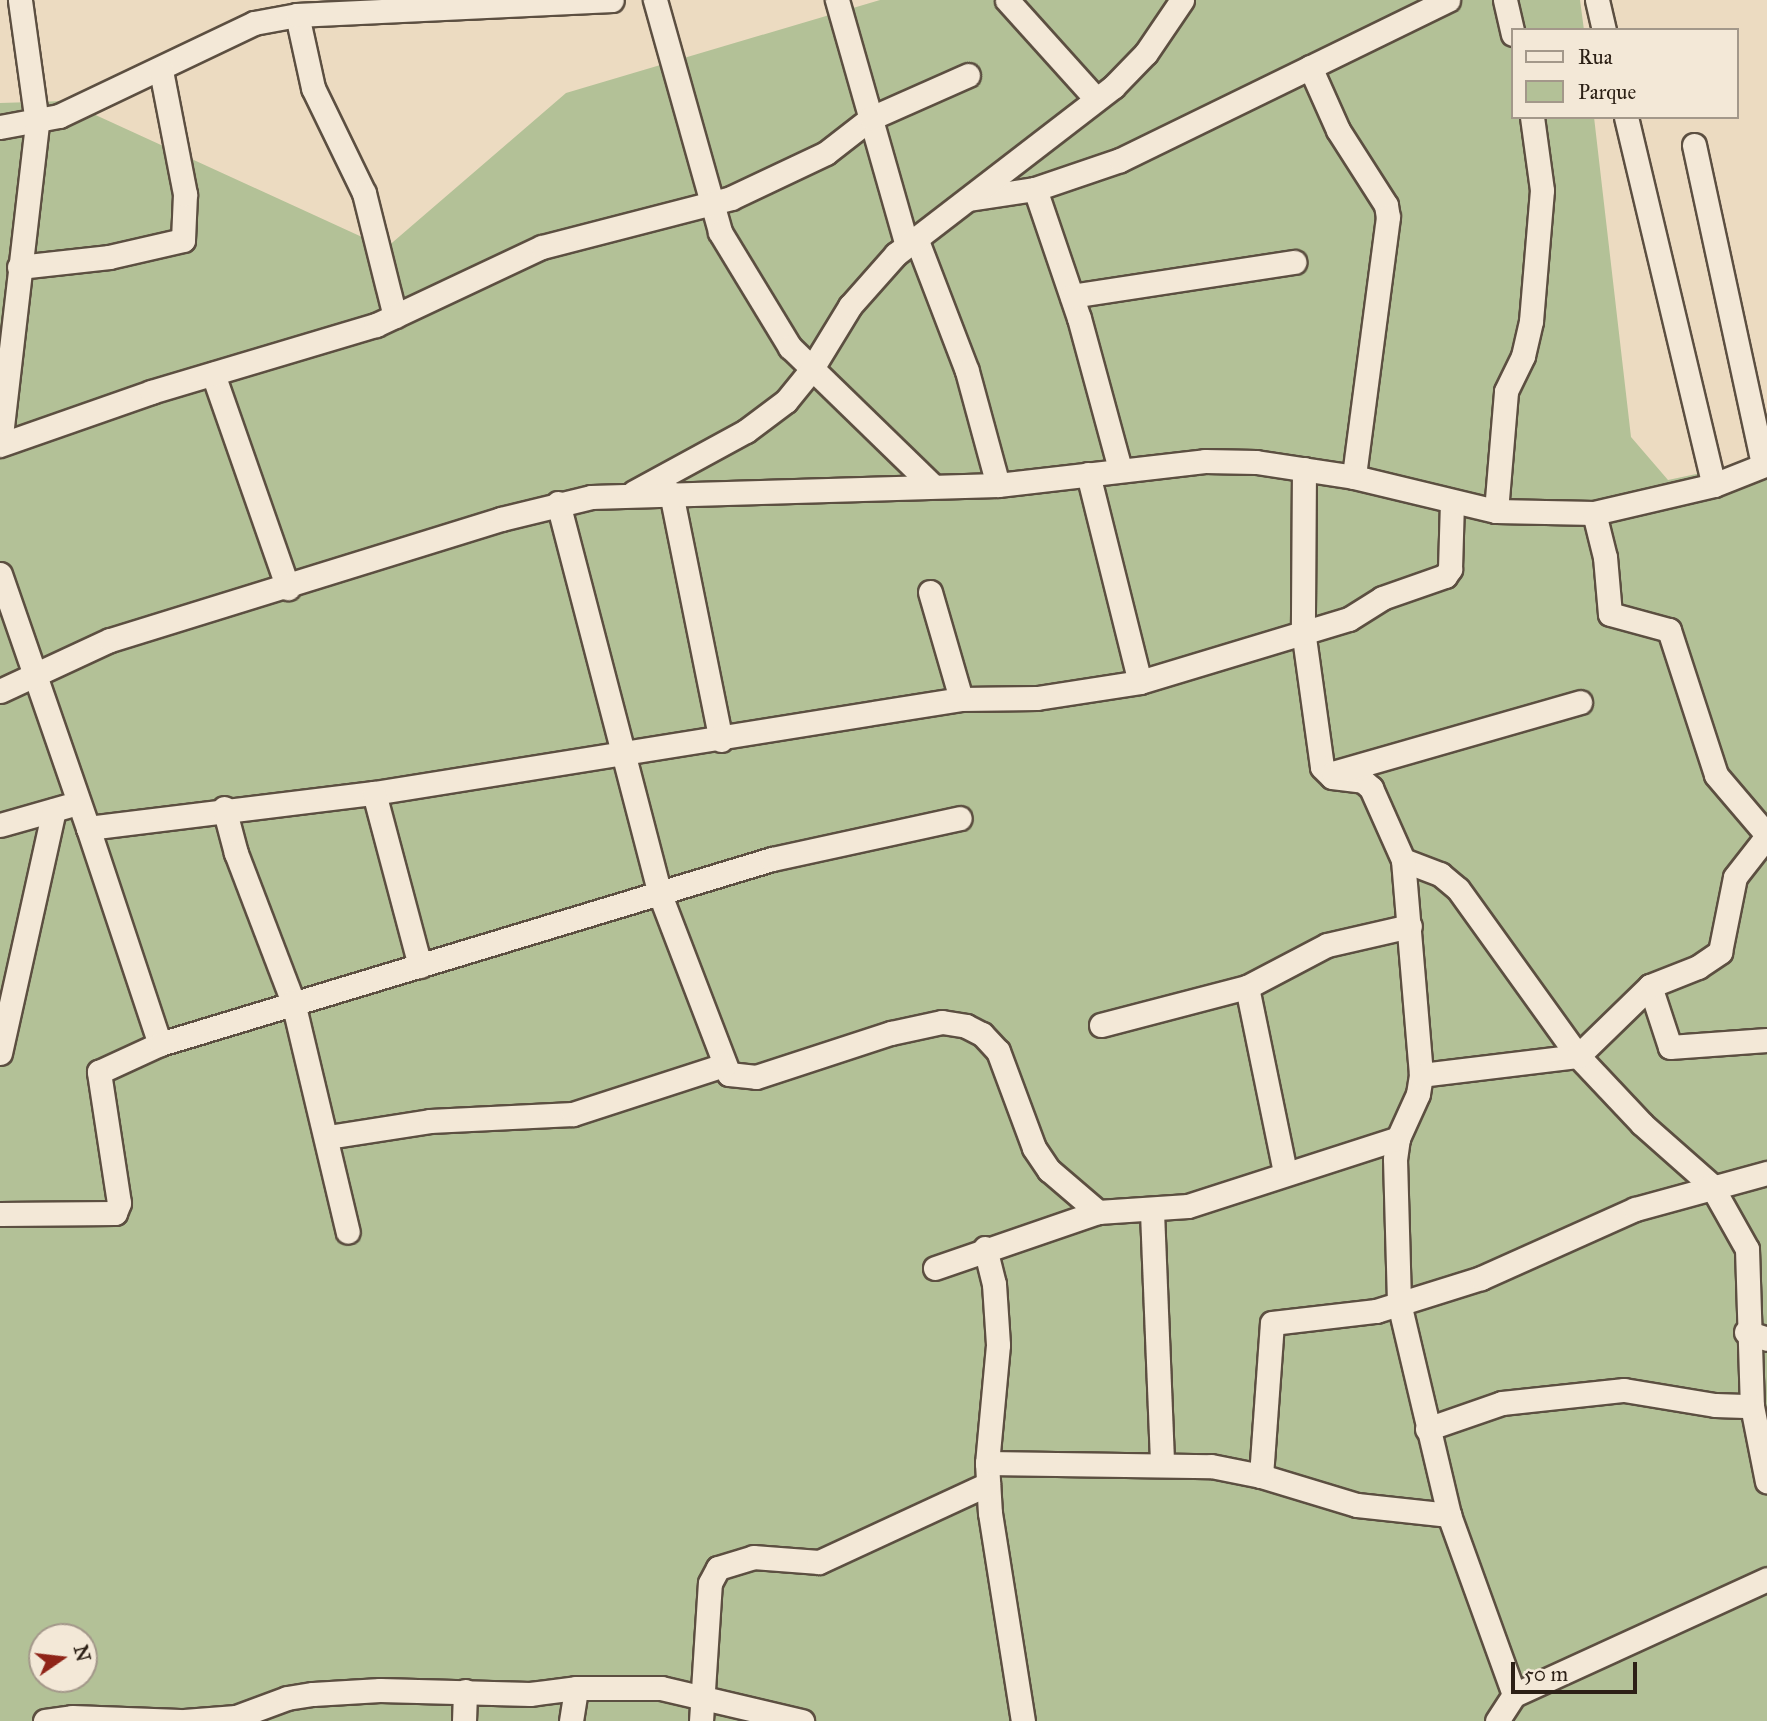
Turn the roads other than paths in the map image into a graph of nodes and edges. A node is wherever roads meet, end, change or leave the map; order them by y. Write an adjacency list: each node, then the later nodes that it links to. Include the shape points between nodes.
1 (20, 0): 21 (street)
2 (612, 0): 10 (street)
3 (654, 0): 26 (street)
4 (837, 0): 18 (street)
5 (1007, 0): 17 (street)
6 (1182, 0): 17 (street, via 1146,53)
7 (1448, 0): 14 (street)
8 (1506, 0): 13 (street)
9 (1597, 0): 12 (street)
10 (368, 6): 11 (street)
11 (297, 15): 15 (street, via 254,23); 31 (street, via 313,88 364,193)
12 (1604, 28)
13 (1512, 29)
14 (1310, 67): 24 (street, via 1120,160); 39 (street, via 1338,130 1386,205 1388,217)
15 (161, 69): 21 (street); 29 (street, via 185,194 183,240 109,257)
16 (968, 75): 18 (street)
17 (1096, 99): 25 (street)
18 (871, 118): 26 (street, via 798,168); 27 (street)
19 (1532, 119): 47 (street, via 1542,190 1531,321 1523,356 1506,391)
20 (1626, 119): 42 (street)
21 (37, 123): 22 (street); 29 (street)
22 (0, 127)
23 (1694, 145): 35 (street)
24 (1035, 189): 25 (street); 30 (street)
25 (967, 200): 27 (street)
26 (710, 204): 31 (street, via 542,247); 32 (street, via 720,232 761,303)
27 (911, 242): 32 (street, via 850,306); 41 (street, via 967,371)
28 (1294, 262): 30 (street)
29 (19, 267): 34 (street)
30 (1072, 296): 36 (street)
31 (395, 316): 33 (street, via 351,334)
32 (811, 370): 40 (street); 44 (street, via 786,401 746,431)
33 (213, 374): 34 (street); 50 (street)
34 (0, 445)
35 (1765, 464): 42 (street)
36 (1119, 469): 37 (street, via 1205,461); 38 (street)
37 (1304, 469): 39 (street); 52 (street)
38 (1088, 474): 41 (street); 54 (street)
39 (1354, 477): 46 (street)
40 (932, 485): 41 (street); 43 (street)
41 (998, 485)
42 (1714, 485): 48 (street)
43 (671, 493): 44 (street); 58 (street)
44 (631, 494): 45 (street)
45 (558, 503): 50 (street); 59 (street)
46 (1452, 503): 47 (street); 52 (street, via 1448,573 1382,598 1349,619)
47 (1496, 511): 48 (street)
48 (1594, 513): 68 (street, via 1605,557 1610,614 1670,630 1716,775)
49 (0, 573): 53 (street)
50 (288, 588): 53 (street, via 110,640)
51 (930, 592): 56 (street)
52 (1303, 630): 54 (street); 60 (street, via 1308,689)
53 (37, 671): 55 (street); 62 (street)
54 (1140, 682): 56 (street, via 1037,698)
55 (0, 691)
56 (961, 699): 58 (street)
57 (1580, 702): 60 (street)
58 (721, 740): 59 (street)
59 (621, 757): 61 (street); 70 (street)
60 (1326, 775): 69 (street, via 1363,781 1371,788)
61 (374, 793): 63 (street); 72 (street)
62 (77, 803): 64 (street); 67 (street)
63 (224, 808): 67 (street); 75 (street, via 236,853)
64 (54, 810): 66 (street); 79 (street)
65 (960, 818): 70 (street, via 825,846)
66 (0, 825)
67 (88, 828): 78 (street)
68 (1767, 836): 73 (street, via 1735,877 1720,952)
69 (1403, 860): 71 (street); 80 (street, via 1440,874 1458,889)
70 (659, 892): 72 (street); 81 (street)
71 (1410, 926): 74 (street, via 1327,945); 82 (street)
72 (420, 966): 75 (street)
73 (1650, 986): 77 (street, via 1670,1047); 80 (street)
74 (1247, 987): 76 (street); 85 (street)
75 (293, 1003): 78 (street); 83 (street)
76 (1101, 1025)
77 (1767, 1040)
78 (160, 1044): 90 (street, via 99,1072 119,1203 115,1213)
79 (0, 1052)
80 (1578, 1056): 82 (street); 87 (street, via 1642,1124)
81 (724, 1065): 83 (street, via 573,1114 430,1121); 88 (street, via 740,1078 755,1077 891,1033 942,1022 966,1026 982,1034 998,1051 1034,1148 1049,1170)
82 (1421, 1075): 84 (street, via 1419,1094)
83 (328, 1137): 91 (street)
84 (1398, 1138): 85 (street); 94 (street)
85 (1285, 1172): 89 (street, via 1188,1206)
86 (1767, 1173): 87 (street)
87 (1711, 1185): 94 (street, via 1595,1224 1480,1278); 95 (street, via 1747,1249)
88 (1098, 1212): 89 (street); 92 (street)
89 (1152, 1212): 98 (street)
90 (0, 1214)
91 (348, 1232)
92 (985, 1248): 93 (street); 99 (street, via 994,1284 998,1345)
93 (934, 1268)
94 (1399, 1303): 97 (street); 100 (street, via 1376,1311 1272,1323)
95 (1757, 1335): 96 (street)
96 (1752, 1406): 97 (street, via 1715,1405 1624,1390 1502,1403); 101 (street)
97 (1427, 1429): 102 (street)
98 (1162, 1462): 99 (street); 100 (street)
99 (988, 1473): 106 (street, via 819,1562 753,1557 718,1568 710,1583); 115 (street)
100 (1261, 1476): 102 (street, via 1357,1505)
101 (1767, 1482)
102 (1449, 1515): 107 (street)
103 (1767, 1579): 107 (street)
104 (576, 1688): 105 (street, via 530,1694); 106 (street, via 661,1688); 112 (street)
105 (465, 1691): 108 (street, via 313,1694 287,1698); 111 (street)
106 (700, 1695): 113 (street); 114 (street)
107 (1514, 1695): 116 (street)
108 (236, 1719): 110 (street)
109 (44, 1721): 110 (street, via 72,1717)
110 (182, 1721)
111 (464, 1721)
112 (571, 1721)
113 (701, 1721)
114 (802, 1721)
115 (1023, 1721)
116 (1497, 1721)

